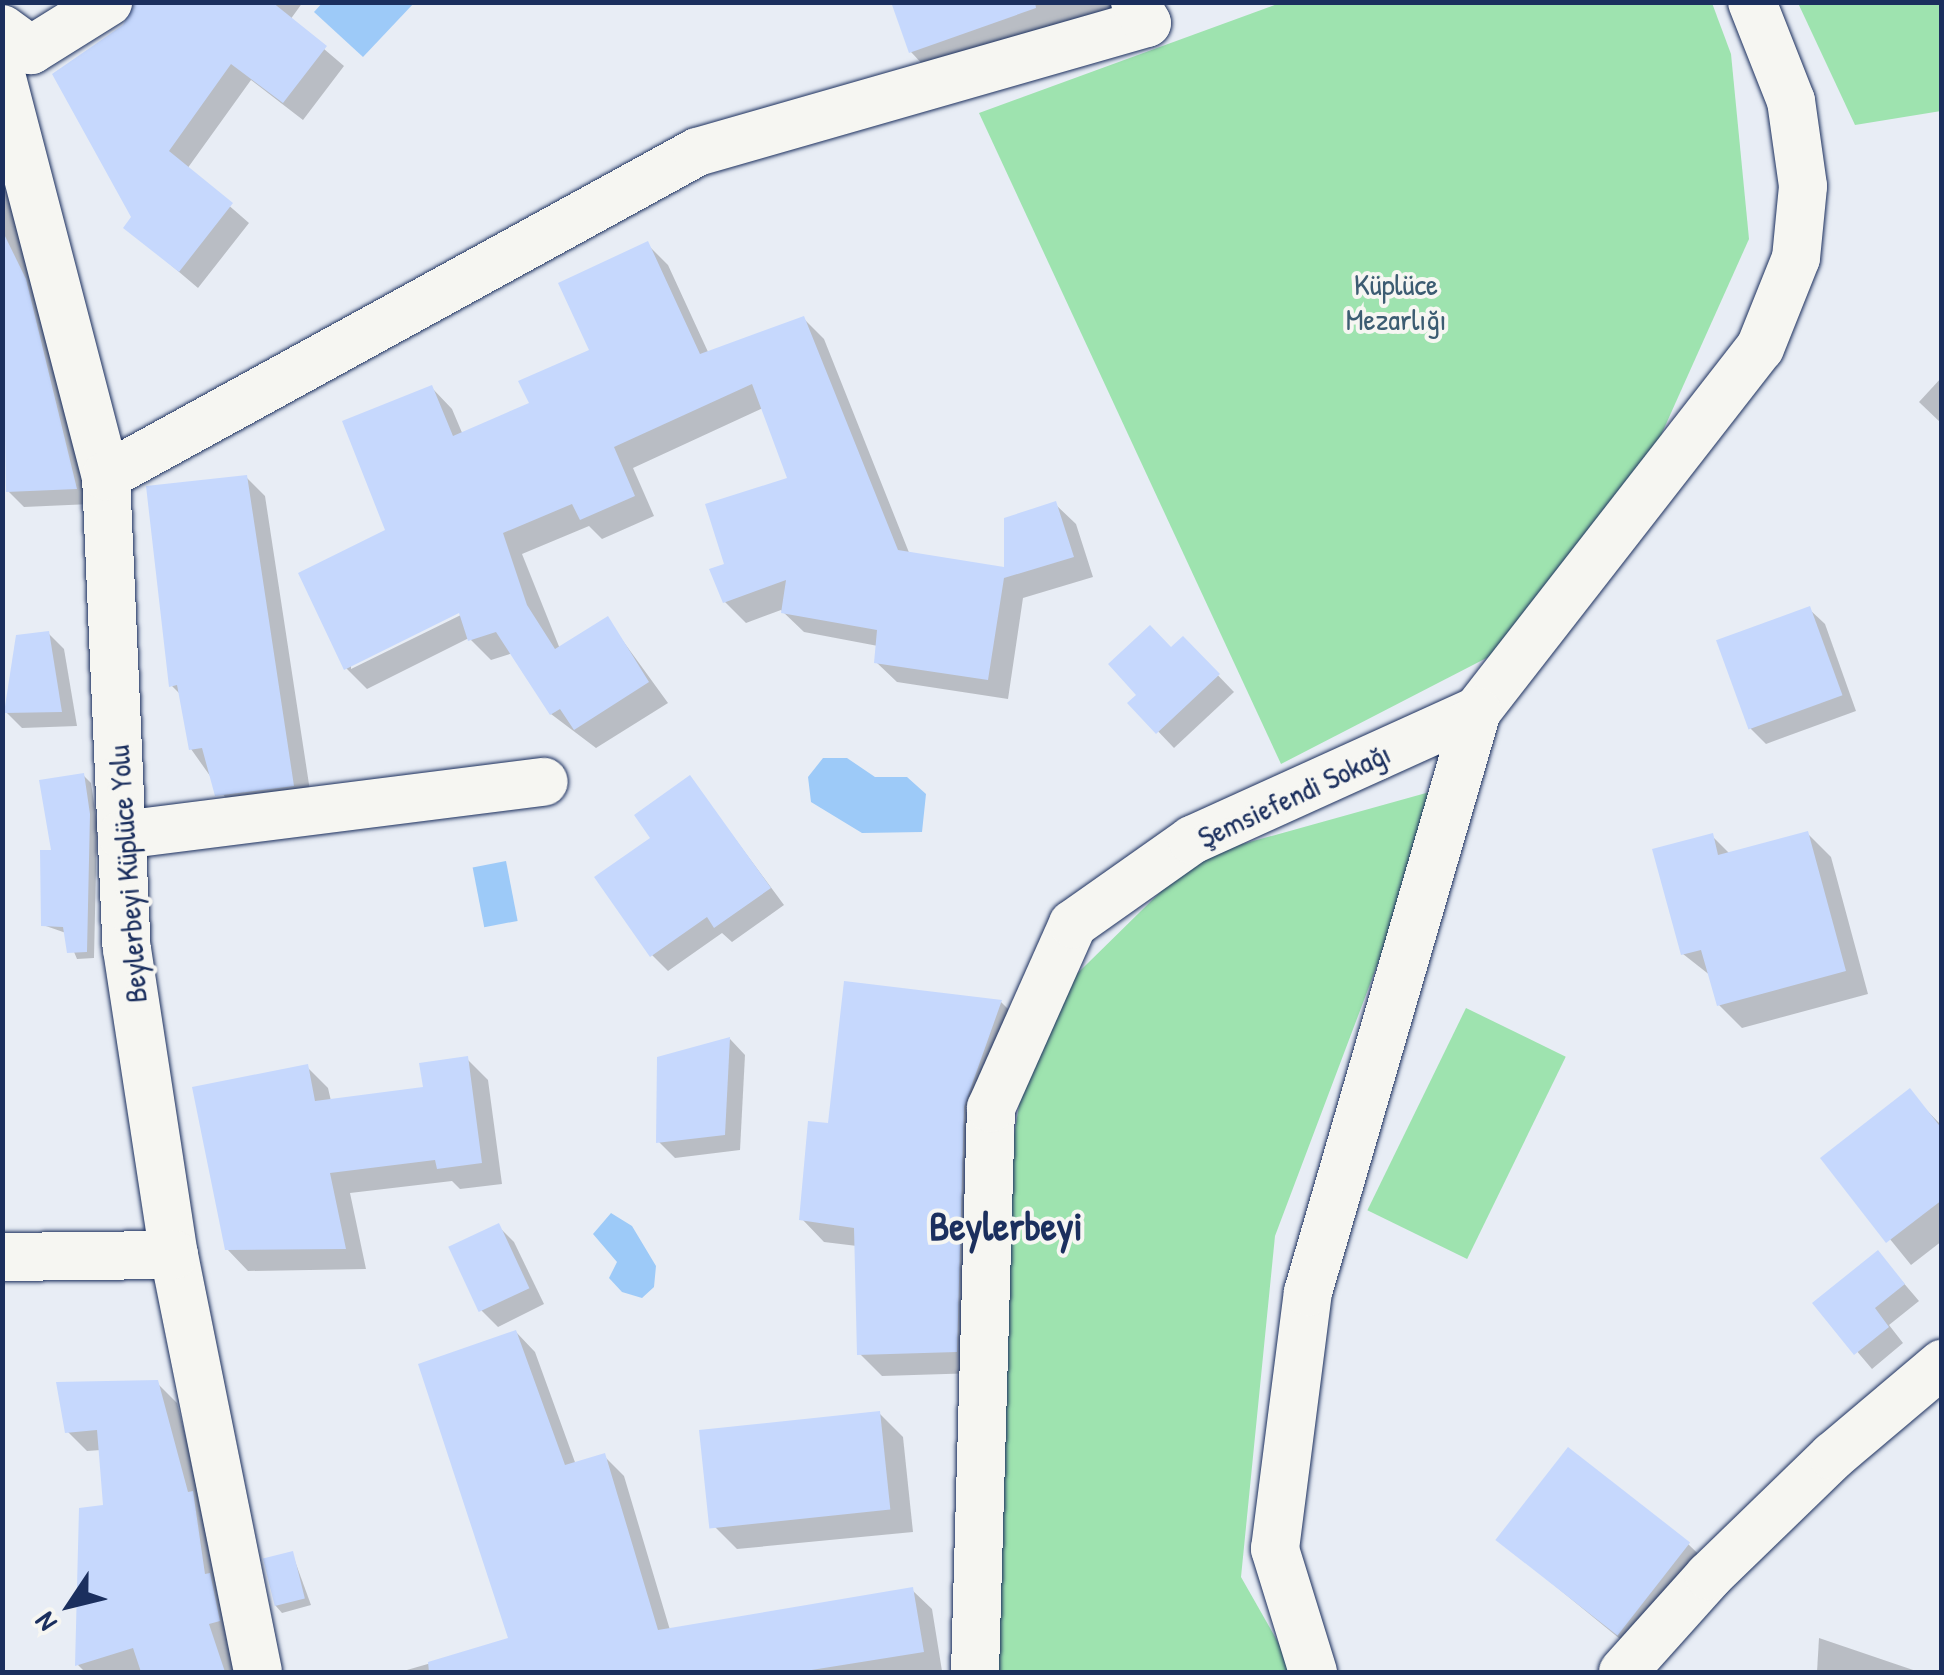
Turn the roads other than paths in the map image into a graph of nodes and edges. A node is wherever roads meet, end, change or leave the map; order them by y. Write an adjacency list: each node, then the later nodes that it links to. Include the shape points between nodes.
1 (108, 2): 4 (street, via 31,50)
2 (1135, 2): 6 (street, via 1146,23 697,152)
3 (1752, 2): 7 (street, Şemsiefendi Sokağı, via 1790,101 1803,186 1796,258 1760,348)
4 (2, 28)
5 (2, 78): 6 (street, Beylerbeyi Küplüce Yolu)
6 (106, 476): 9 (street, Beylerbeyi Küplüce Yolu)
7 (1477, 711): 14 (street, Şemsiefendi Sokağı, via 1192,840 1073,924 991,1108); 15 (street, via 1308,1292 1275,1549)
8 (544, 782): 9 (street)
9 (122, 835): 10 (street, Beylerbeyi Küplüce Yolu, via 127,949)
10 (174, 1255): 11 (street); 13 (street, Beylerbeyi Küplüce Yolu)
11 (2, 1257)
12 (1942, 1364): 16 (street, via 1832,1456 1708,1576)
13 (258, 1672)
14 (974, 1672)
15 (1313, 1672)
16 (1623, 1672)

